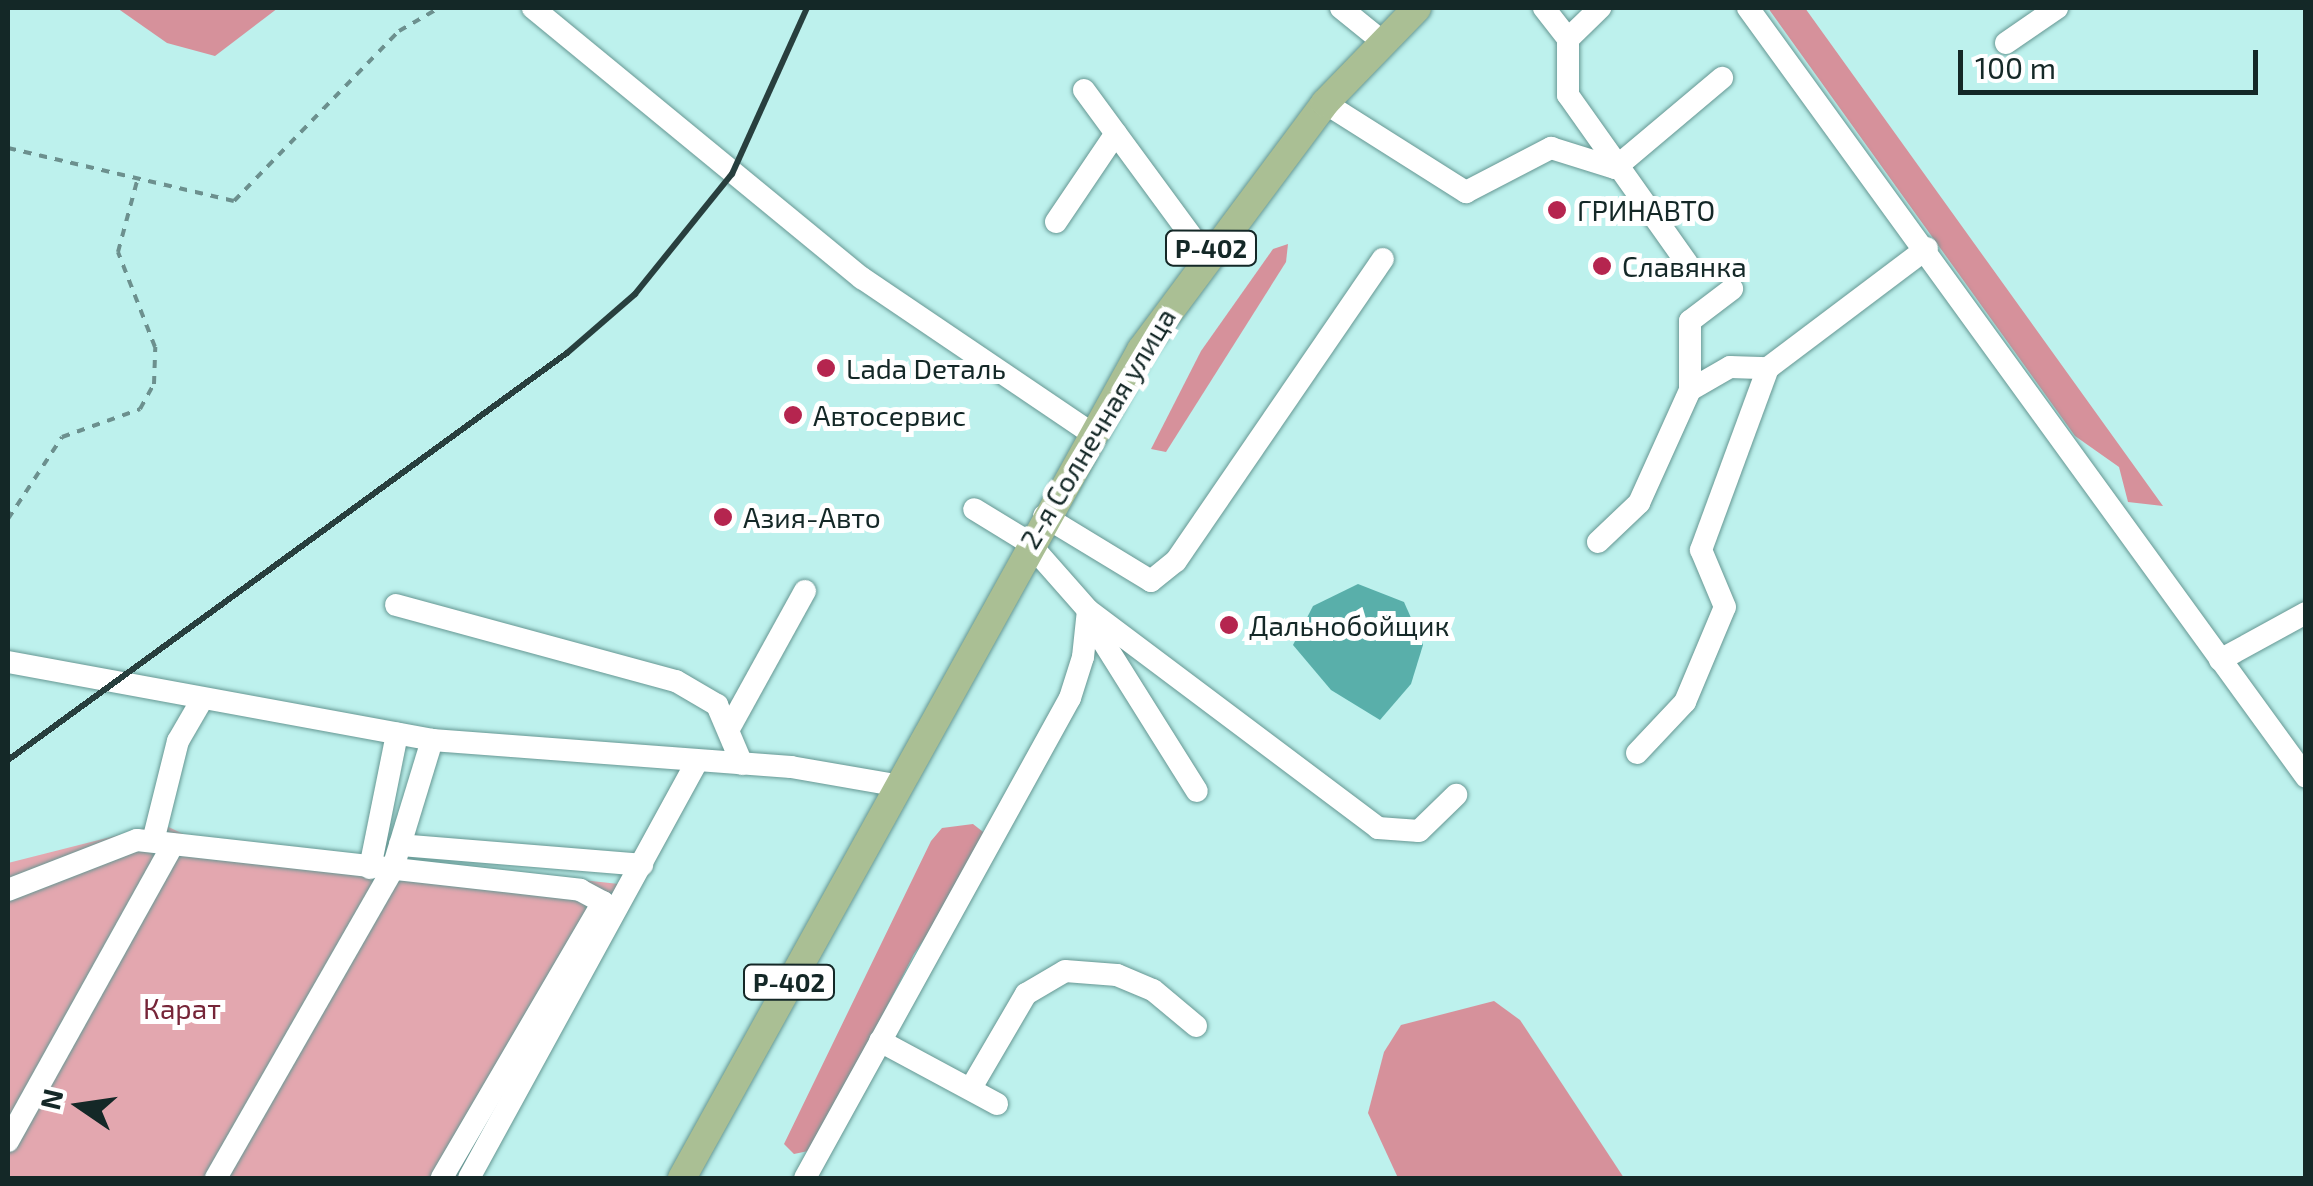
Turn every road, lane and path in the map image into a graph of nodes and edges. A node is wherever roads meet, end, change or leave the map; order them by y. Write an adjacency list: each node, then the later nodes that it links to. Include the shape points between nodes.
1 (439, 8): 18 (path, via 399,31 234,200)
2 (533, 8): 27 (street, via 862,278)
3 (1341, 8): 10 (street)
4 (1416, 8): 10 (main road, 2-я Солнечная улица / Р-402)
5 (1544, 8): 9 (street)
6 (1600, 8): 9 (street)
7 (1748, 8): 20 (street)
8 (2056, 8): 11 (street)
9 (1568, 39): 17 (street, via 1568,95)
10 (1383, 42): 14 (main road, 2-я Солнечная улица / Р-402)
11 (2006, 43)
12 (1722, 78): 17 (street)
13 (1084, 90): 15 (street)
14 (1325, 104): 17 (street, via 1466,192 1551,148); 21 (main road, 2-я Солнечная улица / Р-402)
15 (1116, 132): 19 (street); 21 (street)
16 (8, 148): 18 (path)
17 (1615, 168): 23 (street)
18 (138, 181): 30 (path, via 118,252 155,347 154,384 140,409 62,436)
19 (1056, 222)
20 (1927, 248): 25 (street); 37 (street)
21 (1205, 255): 27 (main road, 2-я Солнечная улица / Р-402)
22 (1383, 259): 29 (street, via 1176,561 1152,582)
23 (1687, 263)
24 (1732, 289): 26 (street, via 1690,321)
25 (1768, 368): 26 (street, via 1730,368); 43 (street, via 1700,550 1726,607 1685,702)
26 (1690, 390): 32 (street, via 1638,503)
27 (1092, 433): 29 (main road, 2-я Солнечная улица / Р-402)
28 (974, 509): 31 (street)
29 (1044, 516): 31 (main road, 2-я Солнечная улица / Р-402)
30 (8, 519)
31 (1028, 542): 35 (street); 47 (main road, 2-я Солнечная улица / Р-402)
32 (1598, 542)
33 (805, 591): 40 (street)
34 (396, 605): 40 (street, via 632,662 716,705)
35 (1089, 618): 48 (street, via 1119,652); 49 (street, via 1378,828 1418,831); 56 (street, via 1070,698)
36 (2300, 624): 37 (street)
37 (2220, 660): 46 (street)
38 (8, 662): 39 (street)
39 (200, 703): 41 (street); 50 (street, via 178,741)
40 (732, 724): 45 (street)
41 (396, 734): 42 (street); 53 (street)
42 (432, 740): 44 (street); 51 (street)
43 (1637, 753)
44 (697, 761): 45 (street); 52 (street)
45 (742, 764): 47 (street)
46 (2306, 777)
47 (895, 785): 63 (main road, Р-402)
48 (1197, 790)
49 (1456, 794)
50 (163, 843): 53 (street); 54 (street, via 81,857); 59 (street)
51 (400, 845): 52 (street); 53 (street)
52 (642, 865): 62 (street)
53 (381, 869): 60 (street); 61 (street, via 580,890 603,902)
54 (8, 890)
55 (1196, 1026): 57 (street, via 1117,974 1064,972 1026,994)
56 (880, 1041): 57 (street); 64 (street)
57 (970, 1088): 58 (street)
58 (998, 1104)
59 (8, 1141)
60 (216, 1178)
61 (442, 1178)
62 (469, 1178)
63 (682, 1178)
64 (805, 1178)

